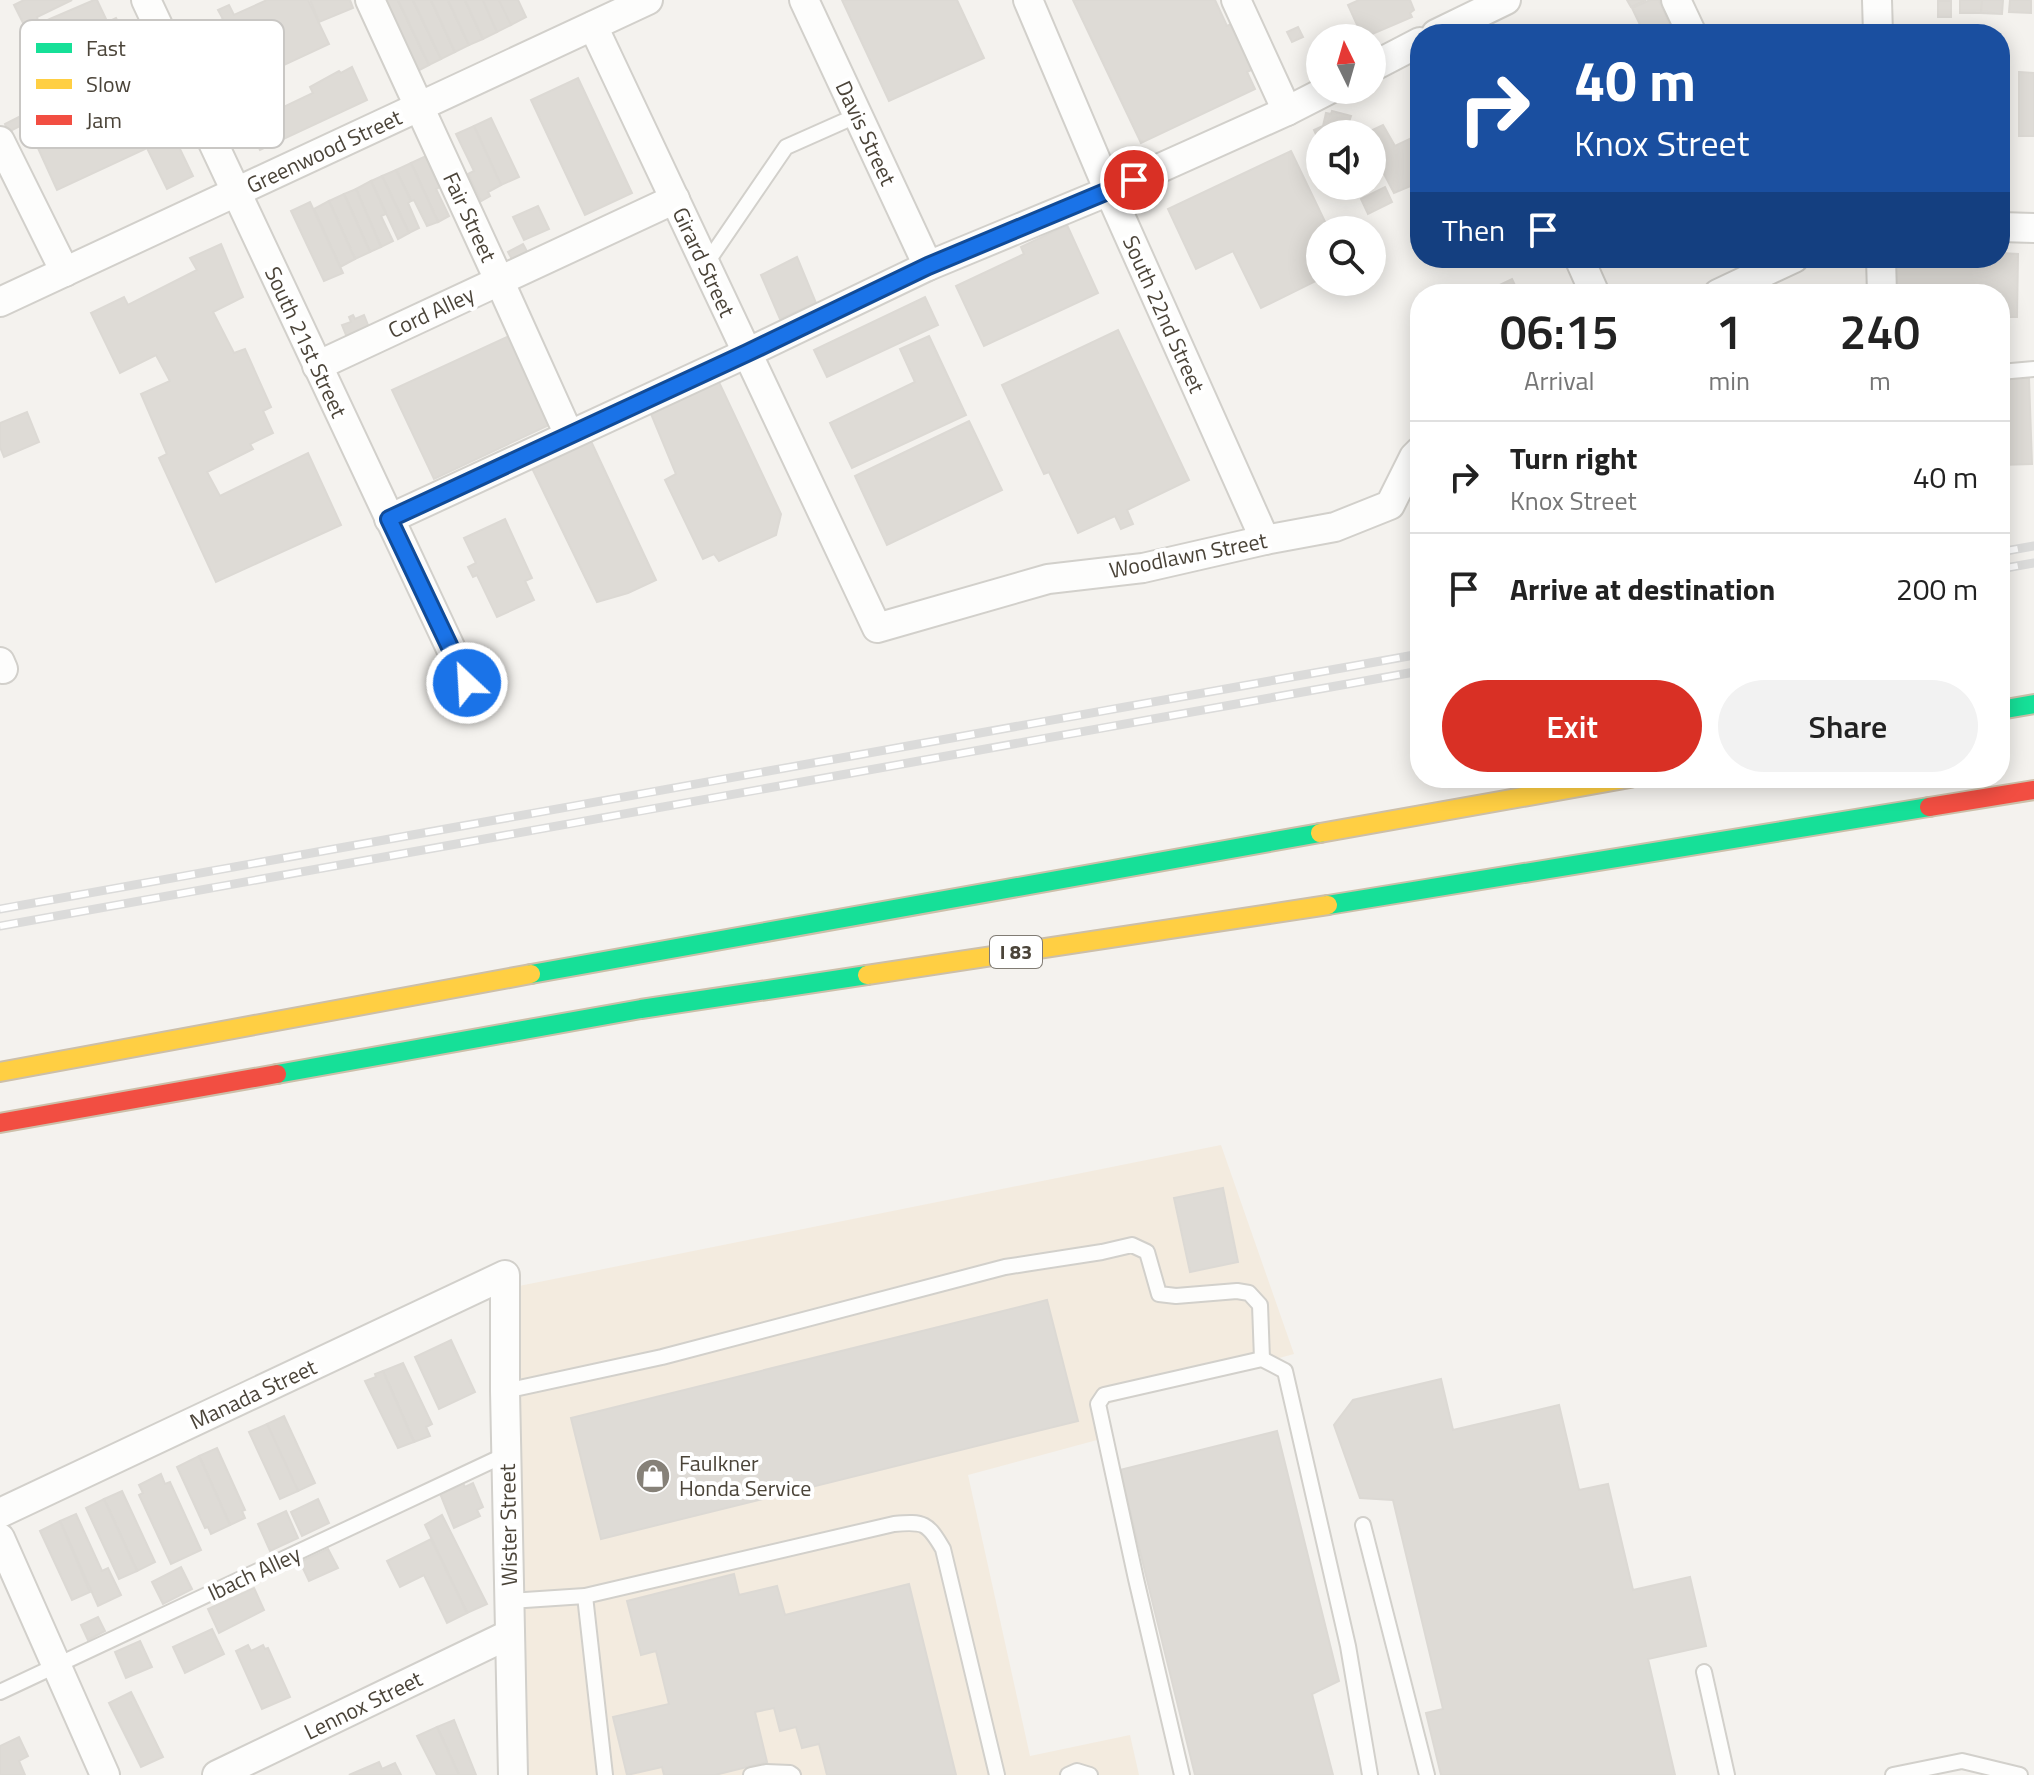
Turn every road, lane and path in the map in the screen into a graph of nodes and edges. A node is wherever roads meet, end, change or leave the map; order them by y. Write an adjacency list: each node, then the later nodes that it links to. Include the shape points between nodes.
1 (146, 0): 11 (street, South 21st Street)
2 (370, 0): 18 (street, Fair Street)
3 (648, 0): 14 (street, Greenwood Street)
4 (804, 0): 20 (street, Davis Street)
5 (1028, 0): 23 (street, South 22nd Street)
6 (1236, 0): 19 (street)
7 (1506, 0): 10 (street)
8 (1676, 0): 12 (street)
9 (1877, 0): 13 (street)
10 (1468, 17)
11 (155, 20)
12 (1687, 24)
13 (1878, 24)
14 (593, 26): 18 (street, Greenwood Street); 25 (street, Girard Street)
15 (1410, 47): 16 (street)
16 (1386, 60)
17 (1306, 101): 19 (street)
18 (418, 107): 24 (street, Greenwood Street); 32 (street, Fair Street)
19 (1287, 111): 23 (street)
20 (858, 115): 28 (lane, via 786,147); 29 (street, Davis Street)
21 (0, 141): 31 (street)
22 (215, 148): 24 (street, South 21st Street)
23 (1109, 191): 29 (street); 42 (street, South 22nd Street)
24 (236, 192): 31 (street, Greenwood Street); 36 (street, South 21st Street)
25 (675, 199): 28 (street, Girard Street); 32 (street, Cord Alley)
26 (2010, 227): 27 (street)
27 (2034, 228)
28 (706, 264): 35 (street, Girard Street)
29 (928, 266): 35 (street)
30 (1773, 268): 33 (street)
31 (65, 272): 34 (street, Greenwood Street)
32 (499, 280): 36 (street, Cord Alley); 39 (street, Fair Street)
33 (1739, 284)
34 (0, 302)
35 (747, 353): 39 (street); 43 (street, Girard Street)
36 (317, 366): 41 (street, South 21st Street)
37 (2034, 369): 38 (lane)
38 (2010, 371)
39 (569, 435): 41 (street)
40 (1410, 465): 42 (street, Woodlawn Street, via 1390,505 1335,527)
41 (389, 519): 44 (street, South 21st Street)
42 (1265, 540): 43 (street, Woodlawn Street, via 1143,568 1048,579)
43 (877, 628)
44 (467, 683)
45 (2034, 704): 46 (highway)
46 (2010, 708)
47 (1574, 788): 49 (highway)
48 (2034, 790): 50 (highway, I 83, via 641,1009)
49 (0, 1072)
50 (0, 1123)
51 (505, 1275): 53 (street, Wister Street); 55 (street, Manada Street)
52 (1262, 1359): 53 (lane, via 1260,1305 1249,1293 1159,1294 1147,1252 1132,1245 1005,1267 662,1357); 73 (lane, via 1104,1395 1098,1404); 74 (lane, via 1285,1371 1348,1646)
53 (505, 1391): 54 (street, Wister Street)
54 (507, 1454): 59 (street, Wister Street); 61 (lane, Ibach Alley)
55 (0, 1513)
56 (1363, 1525): 75 (lane)
57 (0, 1538): 61 (street)
58 (585, 1596): 59 (lane); 67 (lane); 70 (lane, via 894,1524 915,1522 932,1529 943,1549)
59 (510, 1601): 60 (street, Wister Street)
60 (510, 1634): 65 (street, Lennox Street); 66 (street, Wister Street)
61 (56, 1665): 63 (lane, Ibach Alley); 64 (street)
62 (1704, 1672): 76 (lane)
63 (0, 1692)
64 (105, 1775)
65 (217, 1775)
66 (513, 1775)
67 (605, 1775)
68 (751, 1775): 69 (lane)
69 (793, 1775)
70 (997, 1775)
71 (1068, 1775): 72 (lane)
72 (1090, 1775)
73 (1182, 1775)
74 (1370, 1775)
75 (1427, 1775)
76 (1727, 1775)
77 (1893, 1775): 78 (lane, via 1962,1761)
78 (2020, 1775)

